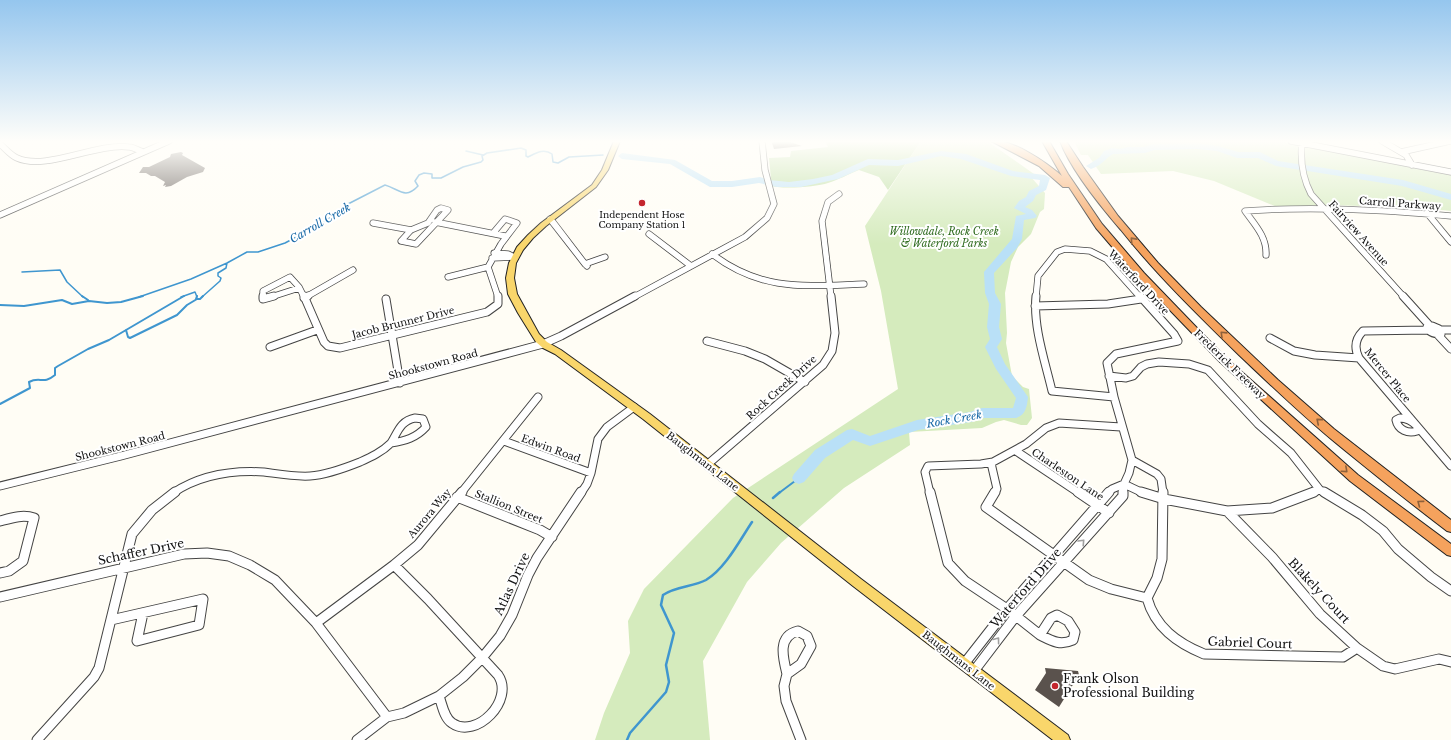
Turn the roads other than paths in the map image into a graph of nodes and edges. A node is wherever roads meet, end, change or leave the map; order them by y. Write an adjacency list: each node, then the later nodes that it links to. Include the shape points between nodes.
1 (90, 176): 11 (street)
2 (603, 176): 13 (main road, Baughmans Lane, via 593,188)
3 (766, 176): 23 (street, Shookstown Road, via 774,204 769,216 745,237)
4 (1057, 176): 17 (highway)
5 (1065, 176): 17 (highway, Frederick Freeway)
6 (1083, 176): 74 (highway, Frederick Freeway, one-way to 6, via 1368,463 1276,385 1188,300 1122,228)
7 (1303, 176): 9 (street, Fairview Avenue, via 1307,188)
8 (839, 194): 33 (street, Rock Creek Drive, via 828,202 822,221)
9 (1323, 209): 10 (street, Carroll Parkway, via 1354,208); 24 (street, Carroll Parkway, via 1245,211 1268,246); 39 (street, Fairview Avenue)
10 (1427, 214): 12 (street, Carroll Parkway); 22 (street)
11 (0, 215)
12 (1451, 216)
13 (551, 221): 26 (main road, Baughmans Lane, via 535,230); 27 (street, via 586,265)
14 (437, 222): 16 (street); 16 (street, via 448,210 437,210); 18 (street, via 416,244 401,241); 19 (street)
15 (374, 223): 18 (street)
16 (428, 223): 18 (street)
17 (1099, 226): 76 (highway, Frederick Freeway, one-way to 76, via 1141,275 1222,358 1354,478)
18 (411, 230)
19 (494, 232): 21 (street); 21 (street, via 505,219 516,221)
20 (649, 234): 28 (street)
21 (506, 236): 25 (street)
22 (1451, 242)
23 (712, 254): 28 (street, Shookstown Road); 33 (street, via 724,263 760,280 794,285)
24 (1266, 255)
25 (493, 256): 26 (street); 29 (street)
26 (514, 257): 46 (main road, Baughmans Lane, via 510,285 516,304)
27 (605, 257)
28 (691, 266): 46 (street, Shookstown Road)
29 (488, 267): 31 (street); 43 (street, Jacob Brunner Drive, via 499,299 494,308 487,312)
30 (353, 270): 35 (street)
31 (448, 277)
32 (864, 284): 33 (street)
33 (828, 285): 51 (street, Rock Creek Drive, via 835,333 832,351 823,365)
34 (299, 288): 34 (street, via 290,276 263,291 263,299); 35 (street, Jacob Brunner Drive)
35 (304, 298): 40 (street, Jacob Brunner Drive)
36 (386, 299): 43 (street)
37 (1141, 299): 38 (street, via 1108,304); 38 (street, Waterford Drive, via 1106,259 1090,251 1065,249 1051,257 1038,276); 50 (street, Waterford Drive, via 1178,341 1116,354 1107,363)
38 (1035, 306): 54 (street, Waterford Drive, via 1052,391)
39 (1429, 328): 42 (street); 49 (street, Mercer Place, via 1363,331 1355,343)
40 (317, 330): 43 (street, Jacob Brunner Drive, via 324,343 340,348); 47 (street)
41 (1451, 330): 42 (street)
42 (1439, 332): 48 (street)
43 (392, 335): 52 (street)
44 (1270, 338): 49 (street, via 1294,351)
45 (707, 340): 51 (street, via 758,356)
46 (543, 344): 52 (street, Shookstown Road); 55 (main road, Baughmans Lane, via 558,352)
47 (270, 347)
48 (1451, 349)
49 (1359, 358): 63 (street, Mercer Place)
50 (1109, 376): 54 (street, Waterford Drive); 67 (street, via 1126,378 1133,376 1147,364 1159,362 1189,364 1208,370 1258,424 1291,453)
51 (805, 382): 62 (street, Rock Creek Drive)
52 (400, 383): 66 (street, Shookstown Road)
53 (538, 397): 57 (street, Aurora Way)
54 (1114, 397): 56 (street, Waterford Drive)
55 (634, 408): 62 (main road, Baughmans Lane); 64 (street, Atlas Drive, via 607,427 598,439)
56 (1121, 427): 59 (street, via 1051,424); 60 (street, Waterford Drive)
57 (504, 441): 64 (street, Edwin Road); 68 (street, Aurora Way)
58 (391, 443): 80 (street, via 369,458 312,476 235,472 212,475 185,486 160,502 143,519 132,534)
59 (1016, 451): 61 (street); 70 (street, Charleston Lane)
60 (1132, 460): 65 (street, Waterford Drive); 69 (street, via 1161,479)
61 (991, 463): 77 (street, via 997,489 986,507); 85 (street, via 933,464 928,466 925,472 948,563 965,581)
62 (708, 464): 94 (main road, Baughmans Lane)
63 (1451, 466)
64 (591, 473): 75 (street, Atlas Drive, via 580,496)
65 (1124, 484): 69 (street); 70 (street, Waterford Drive, via 1112,489); 72 (street, Waterford Drive, via 1124,496)
66 (0, 486)
67 (1320, 490): 71 (street, via 1272,508); 82 (street, via 1383,531 1398,549)
68 (458, 497): 75 (street, Stallion Street); 79 (street, Aurora Way, via 418,545)
69 (1164, 500): 71 (street); 84 (street, via 1162,559 1157,578)
70 (1098, 506): 72 (street, Charleston Lane); 77 (street, Waterford Drive)
71 (1227, 511): 91 (street, Blakely Court, via 1272,557 1320,614)
72 (1109, 513): 78 (street, Waterford Drive, one-way to 72)
73 (0, 521): 81 (street, via 29,516 34,518 23,561 9,571)
74 (1451, 526)
75 (552, 536): 92 (street, Atlas Drive, via 528,575 512,615 500,636)
76 (1451, 552)
77 (1054, 555): 78 (street); 85 (street, Waterford Drive)
78 (1063, 562): 84 (street, via 1104,587); 87 (street, Waterford Drive)
79 (394, 565): 89 (street, Aurora Way); 92 (street)
80 (123, 567): 83 (street, Schaffer Drive); 88 (street); 89 (street, Schaffer Drive, via 184,554 207,553 229,556 275,580)
81 (0, 573)
82 (1451, 591)
83 (0, 597)
84 (1147, 598): 91 (street, Gabriel Court, via 1152,612 1174,640 1204,654 1343,657)
85 (1007, 609): 87 (street); 94 (street, Waterford Drive)
86 (143, 613): 86 (street, via 137,641 200,625 203,598); 88 (street)
87 (1015, 617): 90 (street); 95 (street, Waterford Drive, one-way to 87)
88 (111, 620): 99 (street, via 94,677)
89 (316, 623): 98 (street, Schaffer Drive)
90 (1040, 635)
91 (1357, 648): 93 (street, Blakely Court, via 1383,666 1395,669 1439,659)
92 (482, 658): 97 (street, Atlas Drive); 97 (street, via 498,675 504,686 502,696 487,718 473,726 453,724 447,718)
93 (1451, 662)
94 (964, 664): 95 (main road, Baughmans Lane)
95 (974, 671): 102 (main road, Baughmans Lane)
96 (787, 674): 101 (street, via 784,686 786,701)
97 (439, 696): 98 (street, Atlas Drive, via 415,709)
98 (387, 716): 100 (street)
99 (37, 740)
100 (357, 740)
101 (801, 740)
102 (1062, 740)

